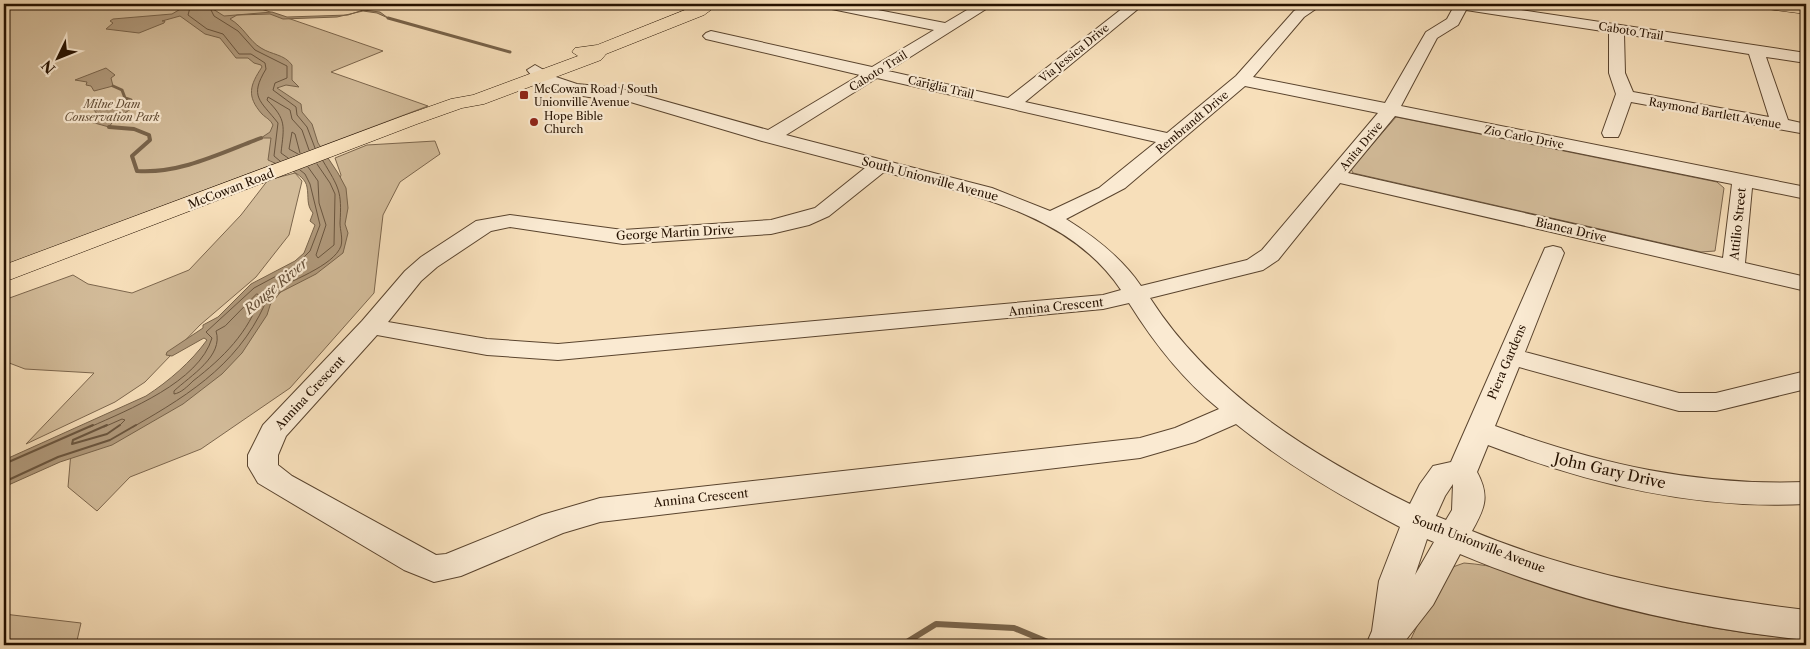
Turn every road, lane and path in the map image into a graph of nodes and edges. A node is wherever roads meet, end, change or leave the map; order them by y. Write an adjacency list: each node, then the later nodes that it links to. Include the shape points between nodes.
1 (827, 4): 9 (street)
2 (987, 4): 9 (street, Caboto Trail)
3 (1137, 4): 18 (street, Via Jessica Drive)
4 (1316, 4): 16 (street, Rembrandt Drive, via 1299,14)
5 (1458, 4): 10 (street, Caboto Trail); 19 (street, Anita Drive, via 1453,22 1431,34)
6 (1767, 4): 8 (main road)
7 (712, 7): 14 (main road, McCowan Road, via 600,50 595,56)
8 (1806, 9)
9 (948, 28): 15 (street, Caboto Trail)
10 (1616, 28): 12 (street, Caboto Trail); 17 (street, via 1617,73)
11 (711, 36): 15 (street, Cariglia Trail)
12 (1756, 50): 13 (street, Caboto Trail); 20 (street)
13 (1806, 58)
14 (542, 73): 22 (street, South Unionville Avenue, via 604,95 618,94); 33 (main road, McCowan Road, via 477,100 458,103)
15 (874, 73): 18 (street, Cariglia Trail); 22 (street, Caboto Trail)
16 (1242, 80): 19 (street, Zio Carlo Drive); 23 (street, Rembrandt Drive)
17 (1624, 96): 20 (street, Raymond Bartlett Avenue); 24 (street, via 1610,133 1617,140 1616,148)
18 (1012, 104): 23 (street, Cariglia Trail)
19 (1390, 110): 24 (street, Zio Carlo Drive); 26 (street, Anita Drive)
20 (1780, 124): 21 (street, Raymond Bartlett Avenue)
21 (1806, 129)
22 (769, 137): 25 (street, South Unionville Avenue)
23 (1171, 140): 29 (street, Rembrandt Drive, via 1106,192)
24 (1605, 153): 27 (street, Zio Carlo Drive)
25 (880, 166): 29 (street, South Unionville Avenue, via 988,194); 36 (street, George Martin Drive, via 822,212 771,227 623,237 510,221 492,224 477,230 429,262)
26 (1336, 176): 30 (street, Bianca Drive); 32 (street, Anita Drive, via 1270,254 1254,266)
27 (1743, 180): 28 (street, Zio Carlo Drive); 31 (street, Attilio Street)
28 (1806, 193)
29 (1050, 219): 35 (street, South Unionville Avenue, via 1100,254)
30 (1560, 227): 31 (street, Bianca Drive); 37 (street, Piera Gardens, via 1571,240 1566,251 1553,253)
31 (1733, 266): 34 (street, Bianca Drive)
32 (1238, 270): 35 (street, Annina Crescent)
33 (4, 274)
34 (1806, 284)
35 (1135, 295): 36 (street, Annina Crescent, via 1103,302 1025,310 558,352 491,348); 39 (street, South Unionville Avenue, via 1174,351)
36 (371, 326): 39 (street, Annina Crescent, via 273,432 262,455 263,466 282,484 434,569 449,567 552,524 600,510 1140,448 1185,436)
37 (1510, 356): 38 (street, via 1679,402 1716,402); 40 (street, Piera Gardens)
38 (1806, 380)
39 (1238, 412): 43 (street, South Unionville Avenue, via 1323,471)
40 (1479, 431): 41 (street, Piera Gardens); 42 (street, John Gary Drive, via 1579,466 1651,483 1746,494)
41 (1462, 472): 43 (street, via 1444,474 1431,492); 44 (street, via 1470,487 1468,510)
42 (1806, 493)
43 (1418, 522): 44 (street, South Unionville Avenue); 46 (street, via 1396,582)
44 (1453, 537): 45 (street, South Unionville Avenue, via 1562,576 1626,594 1729,615); 46 (street, via 1421,595)
45 (1806, 625)
46 (1387, 638)

